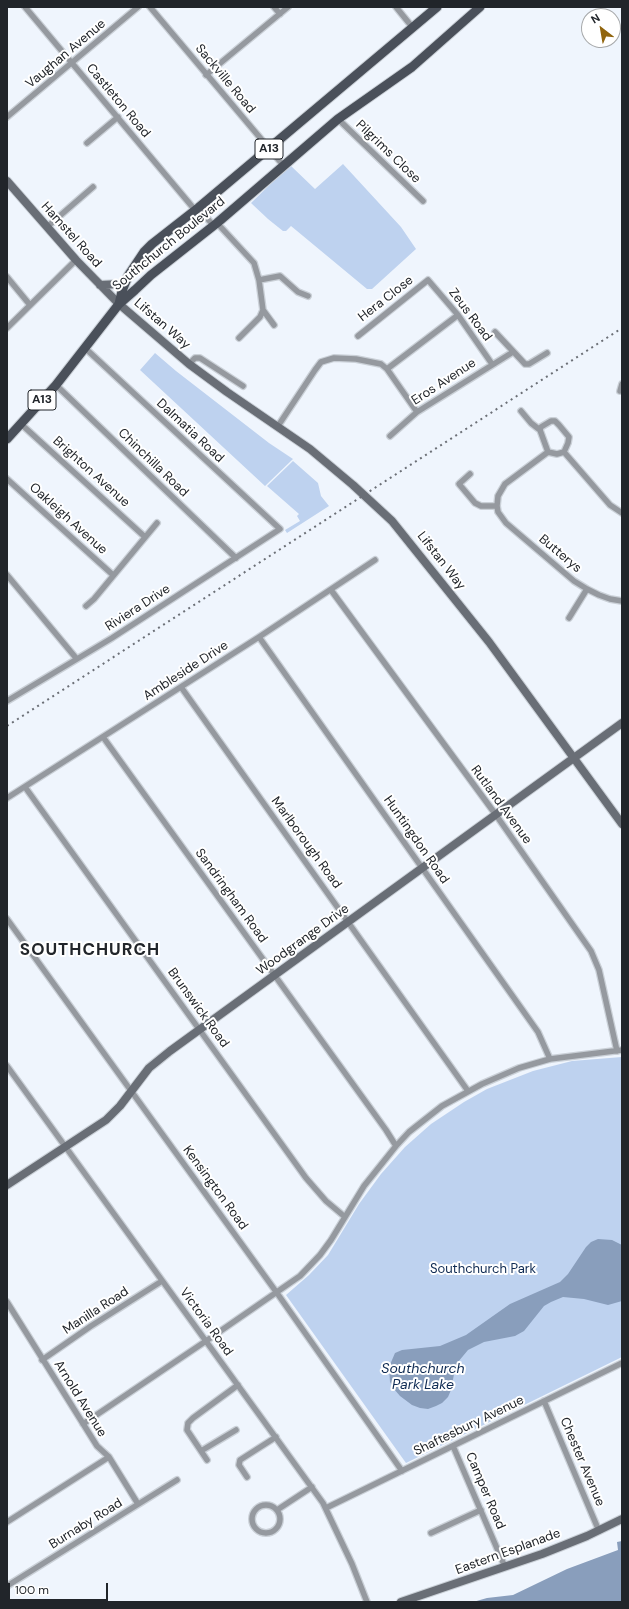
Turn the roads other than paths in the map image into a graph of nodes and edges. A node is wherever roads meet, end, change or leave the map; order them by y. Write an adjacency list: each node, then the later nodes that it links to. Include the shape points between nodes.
1 (25, 7): 11 (street, Castleton Road)
2 (138, 7): 11 (street, Vaughan Avenue)
3 (150, 7): 12 (street, Sackville Road)
4 (274, 7): 9 (street)
5 (288, 7): 9 (street)
6 (396, 7): 10 (street)
7 (437, 7): 10 (main road, Southchurch Boulevard / A13)
8 (480, 7): 15 (main road, Southchurch Boulevard / A13, via 412,67)
9 (280, 14): 12 (street)
10 (413, 28): 17 (main road, Southchurch Boulevard / A13)
11 (71, 63): 13 (street, Vaughan Avenue); 14 (street, Castleton Road)
12 (206, 75): 17 (street, Sackville Road)
13 (7, 117)
14 (118, 117): 16 (street); 22 (street, Castleton Road)
15 (338, 119): 18 (main road, Southchurch Boulevard / A13); 21 (street, Pilgrims Close)
16 (87, 143)
17 (268, 149): 18 (street, Sackville Road); 22 (main road, Southchurch Boulevard / A13)
18 (283, 165): 23 (main road, Southchurch Boulevard / A13)
19 (7, 181): 24 (street, Hamstel Road)
20 (93, 188): 24 (street)
21 (423, 201)
22 (196, 209): 23 (street, Castleton Road); 27 (main road, Southchurch Boulevard / A13, via 144,252)
23 (215, 224): 28 (street, Castleton Road, via 254,263); 32 (main road, Southchurch Boulevard / A13)
24 (47, 227): 25 (street, Hamstel Road)
25 (76, 260): 30 (street, Hamstel Road); 33 (street)
26 (7, 277): 33 (street)
27 (127, 280): 30 (street, via 115,285); 32 (main road, Southchurch Boulevard / A13)
28 (259, 280): 31 (street, via 280,276 298,292); 34 (street, Castleton Road)
29 (428, 280): 35 (street, Zeus Road); 39 (street, Hera Close)
30 (100, 285): 32 (street, Hamstel Road)
31 (308, 296)
32 (119, 304): 41 (main road, A13); 44 (street, Lifstan Way)
33 (30, 305): 37 (street)
34 (263, 310): 36 (street); 40 (street, via 260,317)
35 (458, 314): 45 (street, Zeus Road); 46 (street)
36 (274, 325)
37 (7, 328)
38 (495, 332): 42 (street)
39 (358, 336)
40 (239, 338)
41 (85, 348): 48 (main road, A13); 65 (street, Dalmatia Road)
42 (513, 352): 43 (street, via 525,364); 45 (street, Eros Avenue)
43 (547, 353)
44 (189, 364): 49 (street, Lifstan Way, via 200,358); 54 (street, Lifstan Way)
45 (492, 364): 51 (street, Eros Avenue)
46 (387, 369): 51 (street); 54 (street, via 381,364 356,359 334,358 322,362)
47 (622, 384): 50 (street)
48 (56, 385): 53 (main road, A13); 67 (street, Chinchilla Road)
49 (243, 386)
50 (620, 391)
51 (416, 412): 56 (street, Eros Avenue)
52 (521, 412): 55 (street)
53 (21, 424): 57 (main road, A13); 66 (street, Brighton Avenue)
54 (278, 426): 82 (street, Lifstan Way, via 310,449 392,521 489,642)
55 (540, 430): 58 (street); 59 (street, via 551,421 555,421 569,438)
56 (390, 436)
57 (7, 439)
58 (548, 452): 59 (street); 62 (street, via 505,484 501,489)
59 (564, 452): 63 (street, via 610,505)
60 (470, 474): 62 (street, via 460,484 475,502 481,506)
61 (7, 479): 70 (street, Oakleigh Avenue)
62 (497, 506): 71 (street, Butterys, via 506,523 574,581)
63 (622, 513)
64 (157, 523): 66 (street)
65 (280, 529): 67 (street, Riviera Drive)
66 (145, 537): 70 (street)
67 (236, 558): 77 (street, Riviera Drive, via 112,638)
68 (375, 560): 72 (street, Ambleside Drive)
69 (7, 575): 77 (street)
70 (114, 575): 74 (street)
71 (587, 589): 73 (street, Butterys, via 610,599); 75 (street)
72 (330, 590): 76 (street, Ambleside Drive); 85 (street, Rutland Avenue)
73 (622, 600)
74 (86, 606)
75 (569, 618)
76 (258, 637): 78 (street, Ambleside Drive); 87 (street, Huntingdon Road)
77 (76, 658): 79 (street, Riviera Drive)
78 (181, 687): 81 (street, Ambleside Drive); 89 (street, Marlborough Road)
79 (7, 701)
80 (622, 723): 82 (street, Woodgrange Drive)
81 (103, 737): 83 (street, Ambleside Drive); 90 (street, Sandringham Road)
82 (573, 758): 85 (street, Woodgrange Drive); 86 (street, Lifstan Way)
83 (25, 787): 84 (street, Ambleside Drive); 91 (street, Brunswick Road)
84 (7, 798)
85 (496, 815): 87 (street, Woodgrange Drive); 92 (street, Rutland Avenue, via 591,951 601,977)
86 (622, 824)
87 (422, 868): 89 (street, Woodgrange Drive); 93 (street, Huntingdon Road, via 538,1032)
88 (7, 919): 95 (street, Kensington Road)
89 (348, 922): 90 (street, Woodgrange Drive); 96 (street, Marlborough Road)
90 (274, 976): 91 (street, Woodgrange Drive); 97 (street, Sandringham Road)
91 (200, 1030): 95 (street, Woodgrange Drive, via 155,1062); 100 (street, Brunswick Road, via 306,1178)
92 (620, 1051): 93 (street)
93 (550, 1059): 96 (street, via 519,1068)
94 (7, 1066): 98 (street, Victoria Road)
95 (132, 1090): 98 (street, Woodgrange Drive, via 106,1120); 102 (street, Kensington Road)
96 (468, 1091): 97 (street, via 421,1122)
97 (396, 1146): 100 (street, via 364,1186)
98 (65, 1147): 99 (street, Woodgrange Drive); 101 (street, Victoria Road)
99 (7, 1185)
100 (344, 1217): 102 (street, via 331,1240 308,1268)
101 (162, 1281): 104 (street, Victoria Road); 105 (street, Manilla Road)
102 (277, 1293): 104 (street); 116 (street, Kensington Road)
103 (7, 1302): 105 (street, Arnold Avenue)
104 (206, 1342): 107 (street, Victoria Road); 109 (street)
105 (42, 1360): 109 (street, Arnold Avenue)
106 (622, 1363): 108 (street, Shaftesbury Avenue)
107 (238, 1385): 111 (street, Victoria Road); 113 (street, via 188,1423 187,1430)
108 (544, 1401): 112 (street, Shaftesbury Avenue); 126 (street, Chester Avenue)
109 (83, 1424): 114 (street, Arnold Avenue, via 97,1446)
110 (236, 1430): 113 (street)
111 (276, 1437): 117 (street, via 240,1460 239,1465); 119 (street, Victoria Road)
112 (453, 1446): 116 (street, Shaftesbury Avenue); 123 (street, Camper Road)
113 (201, 1451): 115 (street)
114 (109, 1458): 120 (street, Arnold Avenue); 125 (street)
115 (207, 1460)
116 (402, 1471): 121 (street, Shaftesbury Avenue)
117 (247, 1477)
118 (177, 1480): 120 (street, Burnaby Road)
119 (312, 1487): 121 (street, Victoria Road); 122 (street)
120 (138, 1504): 129 (street, Burnaby Road)
121 (326, 1508): 130 (street, Victoria Road)
122 (277, 1510): 122 (street, via 269,1505 260,1506 253,1512 254,1526 265,1532 273,1530 280,1519)
123 (481, 1510): 127 (street); 128 (street, Camper Road)
124 (622, 1519): 126 (street, Eastern Esplanade)
125 (7, 1522)
126 (599, 1530): 128 (street, Eastern Esplanade)
127 (431, 1532)
128 (505, 1567): 131 (street, Eastern Esplanade)
129 (7, 1586)
130 (367, 1602)
131 (401, 1602)

